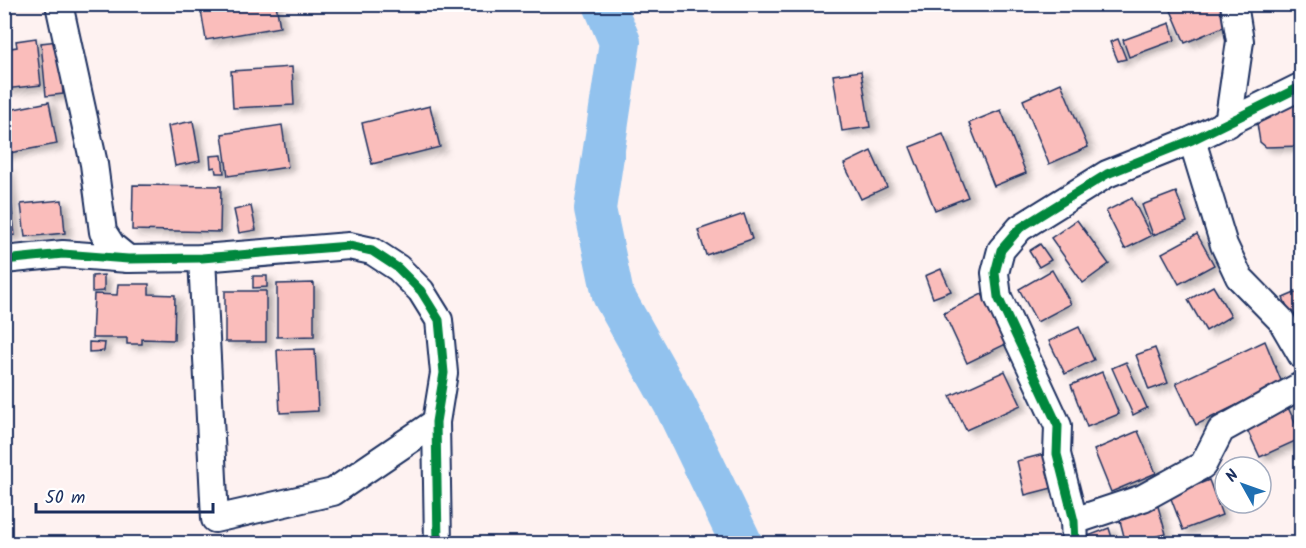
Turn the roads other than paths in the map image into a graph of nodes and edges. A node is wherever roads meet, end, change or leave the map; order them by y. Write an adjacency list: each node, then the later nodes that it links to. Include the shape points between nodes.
1 (59, 4): 8 (street, via 94,164 103,232)
2 (1234, 4): 4 (street, via 1240,41)
3 (1302, 86): 4 (street)
4 (1228, 124): 5 (street)
5 (1192, 140): 9 (street, via 1224,245 1239,277 1281,320); 12 (street, via 1107,174 1020,228 1001,250 995,273 998,297 1058,426 1057,454)
6 (202, 258): 8 (street); 11 (street, via 349,246 372,251 398,268 421,291 439,320 444,373); 11 (street, via 215,519 333,492)
7 (4, 260): 8 (street, via 63,254)
8 (128, 260)
9 (1302, 356)
10 (1302, 385): 12 (street, via 1221,430 1203,465)
11 (436, 422): 13 (street)
12 (1075, 532)
13 (438, 543)

